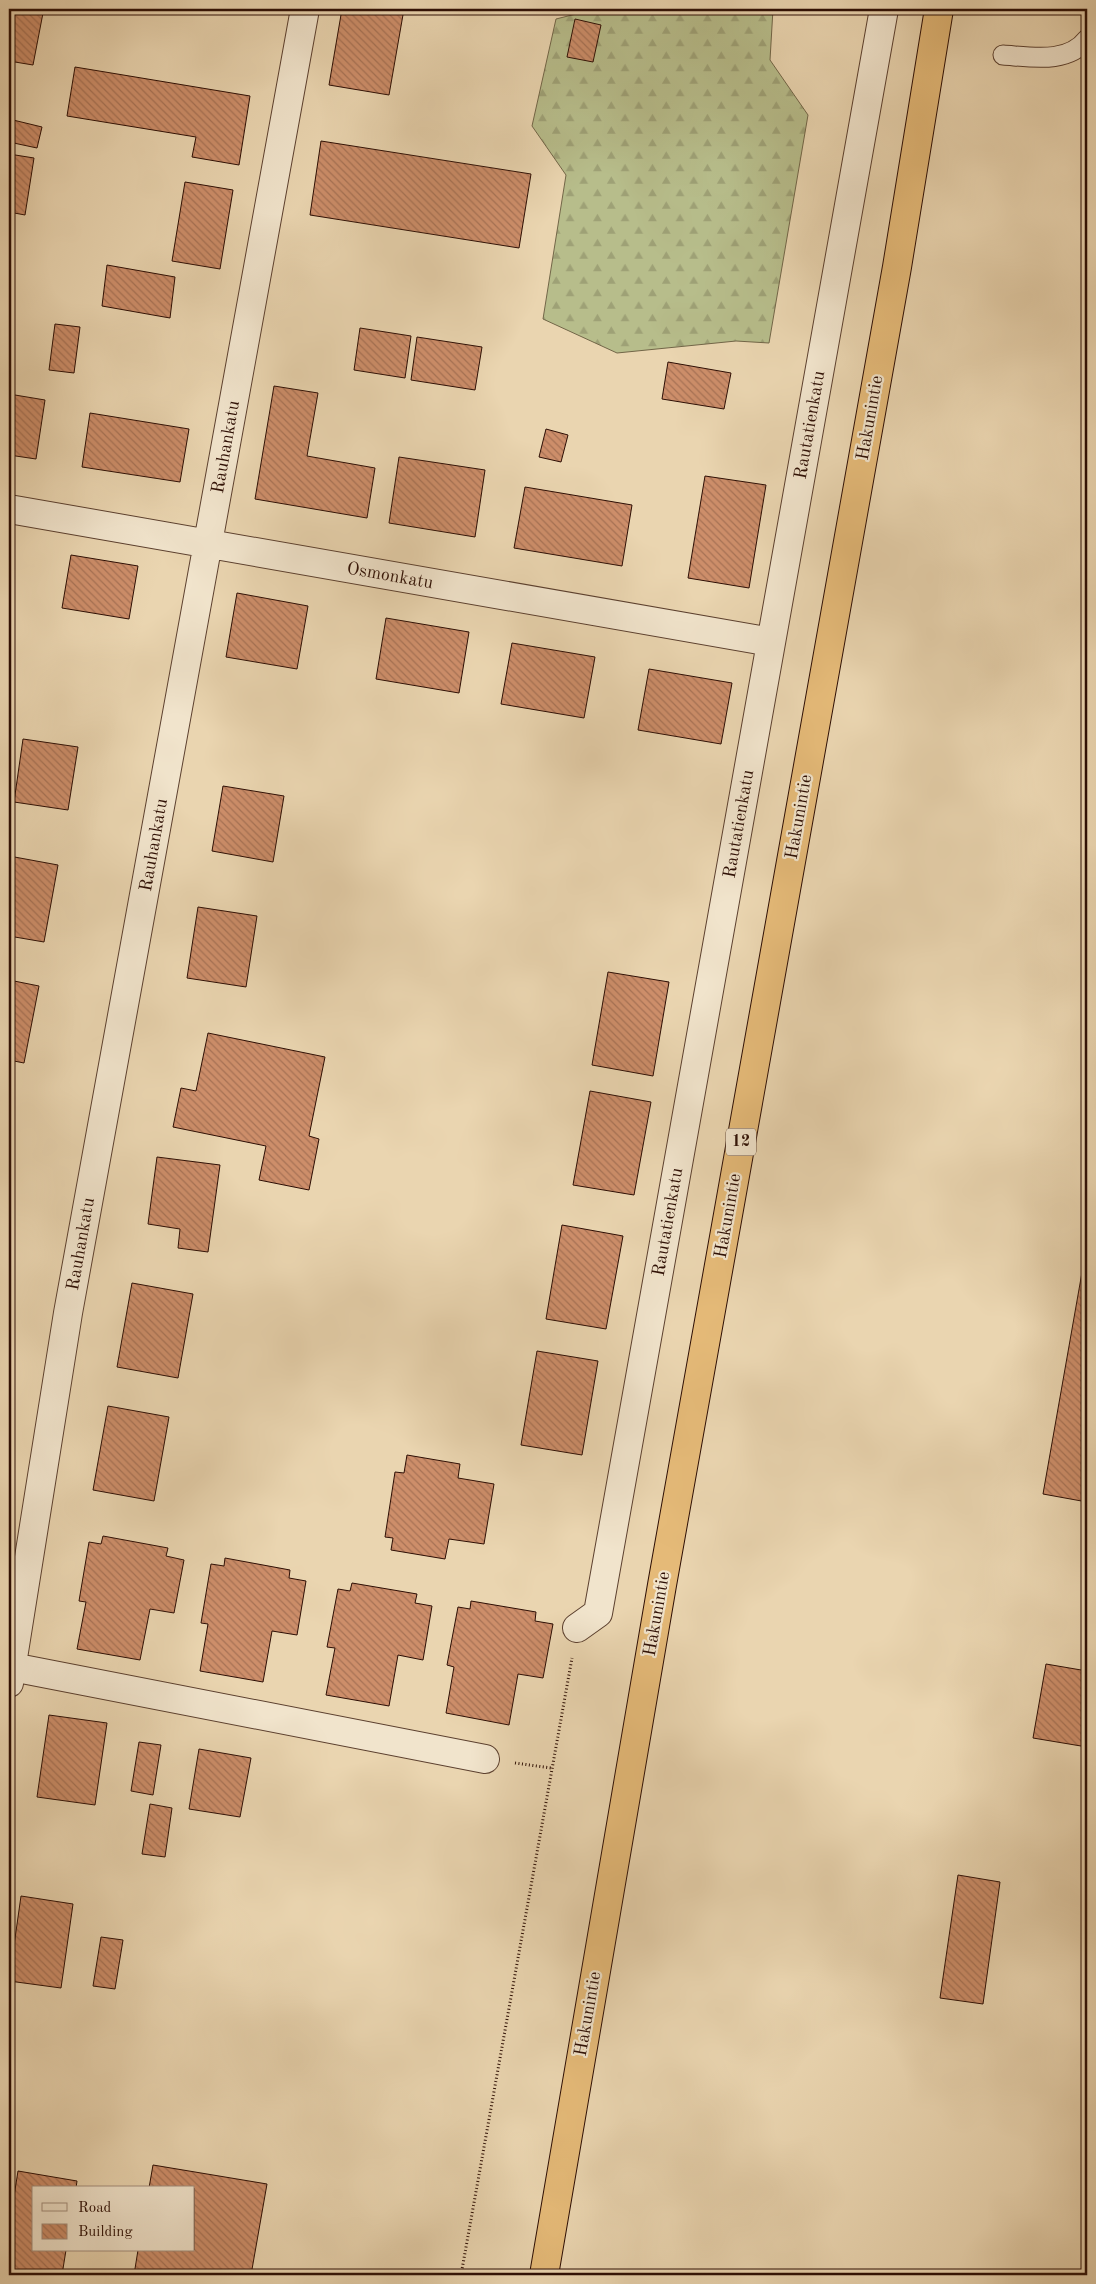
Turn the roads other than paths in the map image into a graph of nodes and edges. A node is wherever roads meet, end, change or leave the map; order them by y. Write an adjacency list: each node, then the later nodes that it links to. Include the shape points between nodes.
1 (305, 9): 7 (street, Rauhankatu)
2 (884, 9): 8 (street, Rautatienkatu)
3 (939, 9): 12 (highway, Hakunintie / 12, via 898,267 662,1585)
4 (1087, 39): 5 (lane, via 1079,49 1051,58)
5 (1003, 55)
6 (9, 509): 7 (street, Osmonkatu)
7 (209, 544): 8 (street, Osmonkatu); 10 (street, Rauhankatu, via 68,1314)
8 (771, 642): 9 (street, Rautatienkatu, via 598,1612)
9 (577, 1628)
10 (10, 1675): 11 (street)
11 (484, 1759)
12 (544, 2275)

